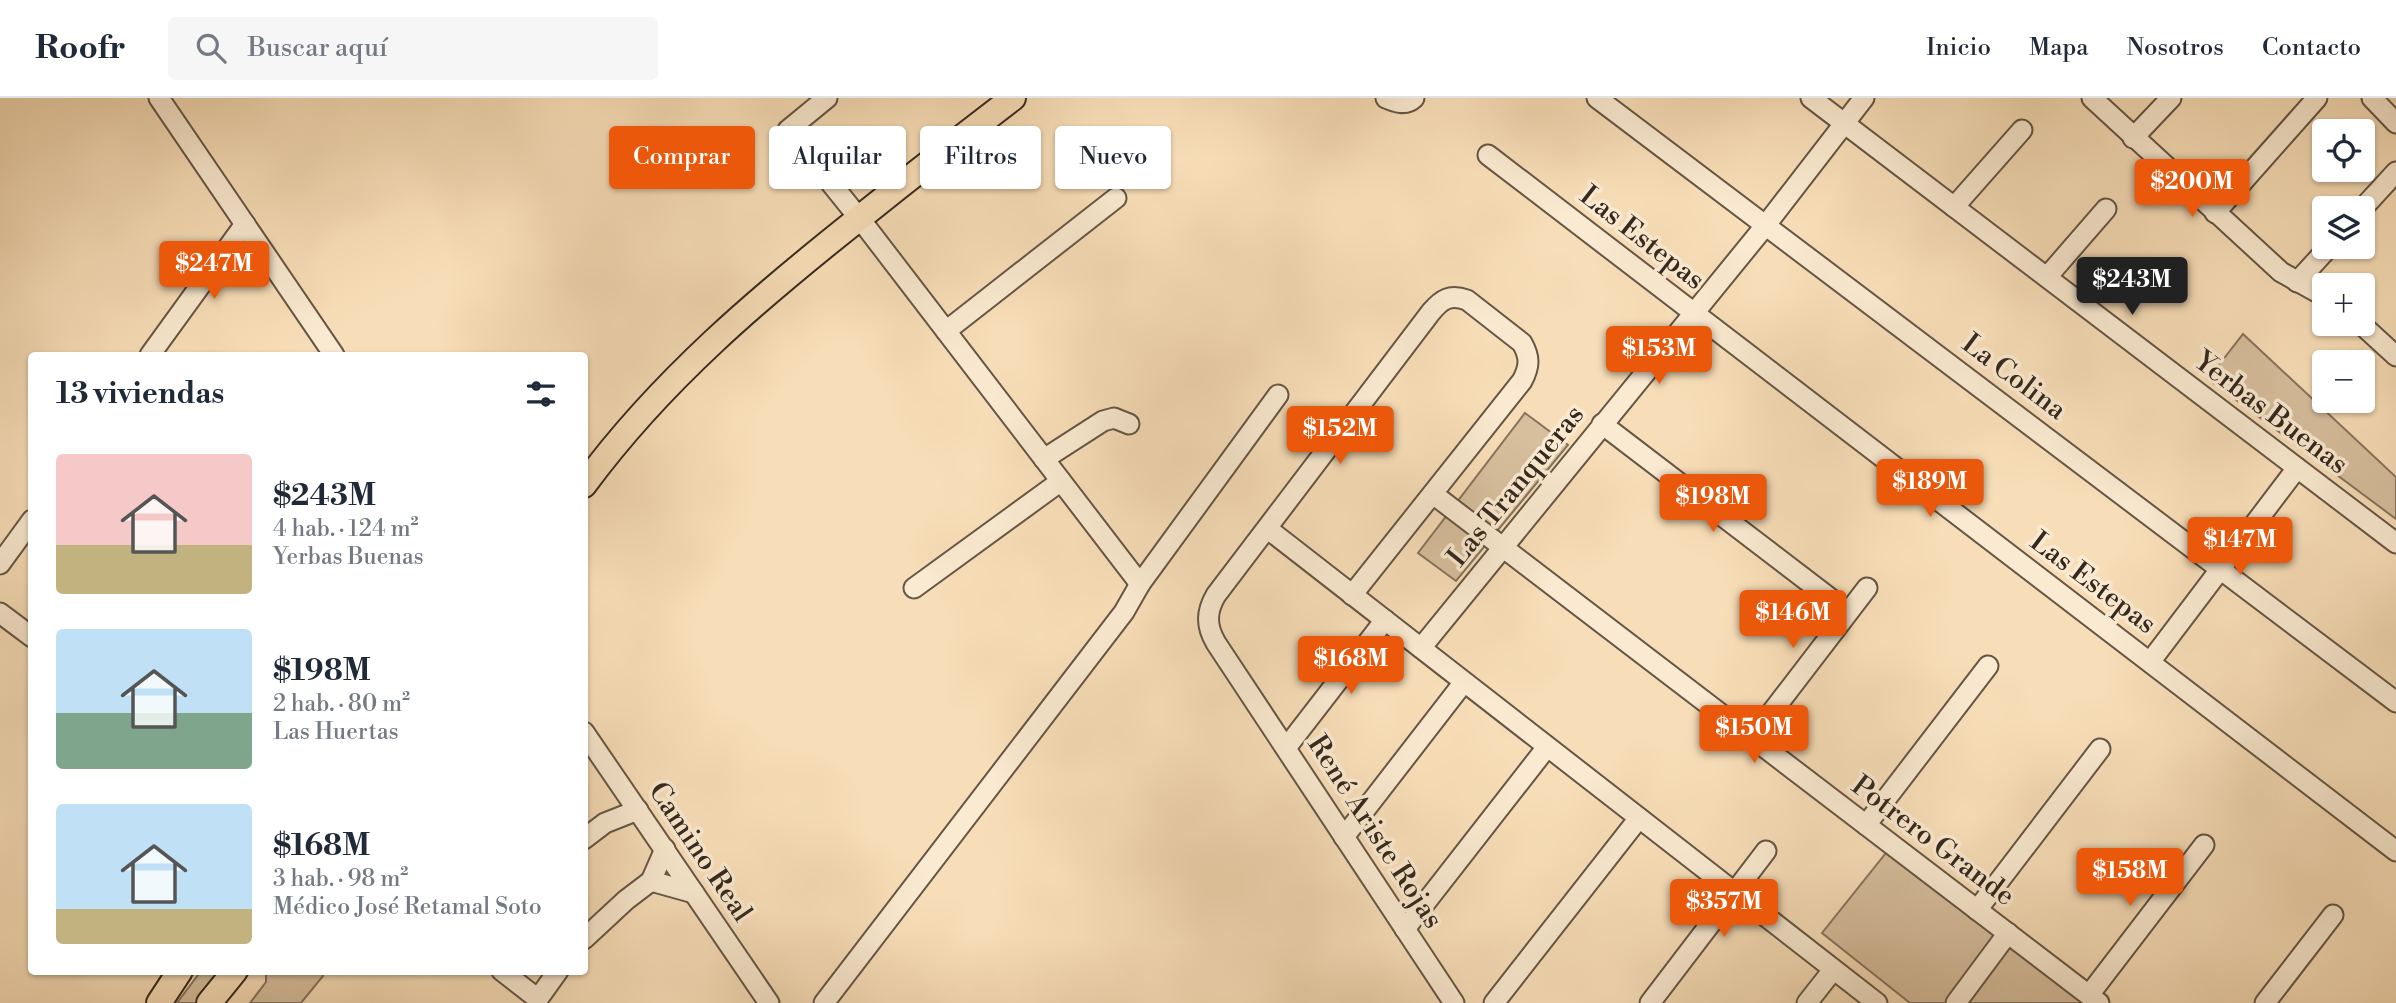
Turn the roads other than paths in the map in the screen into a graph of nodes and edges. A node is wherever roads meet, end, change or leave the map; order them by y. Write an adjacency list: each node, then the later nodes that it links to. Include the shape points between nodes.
1 (159, 98): 25 (street)
2 (827, 98): 24 (street, via 788,130)
3 (1013, 98): 24 (main road)
4 (1386, 98): 5 (street, via 1398,103)
5 (1414, 98)
6 (1597, 98): 26 (street, La Colina)
7 (1811, 98): 14 (street, Yerbas Buenas)
8 (1864, 98): 14 (street, Las Tranqueras)
9 (2092, 98): 16 (street)
10 (2171, 98): 16 (street)
11 (2317, 98): 23 (street)
12 (2372, 98): 13 (street)
13 (2396, 123)
14 (1844, 124): 21 (street, Yerbas Buenas); 26 (street, Las Tranqueras)
15 (2022, 130): 21 (street)
16 (2133, 138): 23 (street)
17 (1488, 155): 31 (street, Las Estepas)
18 (2396, 172): 19 (street)
19 (2374, 196)
20 (1116, 198): 32 (street)
21 (1954, 207): 28 (street, Yerbas Buenas)
22 (2106, 209): 28 (street)
23 (2215, 213): 29 (street)
24 (859, 218): 32 (street); 42 (main road, via 713,340)
25 (245, 224): 34 (street); 35 (street)
26 (1765, 226): 31 (street, Las Tranqueras); 50 (street, La Colina)
27 (2318, 259): 29 (street)
28 (2047, 278): 41 (street, Yerbas Buenas)
29 (2297, 282): 30 (street)
30 (2312, 290)
31 (1693, 313): 39 (street, Las Tranqueras); 60 (street, Las Estepas)
32 (946, 331): 40 (street)
33 (2374, 336): 36 (street)
34 (152, 352)
35 (332, 352)
36 (2396, 356)
37 (1278, 395): 51 (street)
38 (1129, 424): 40 (street, via 1114,418 1103,421)
39 (1602, 425): 48 (street, Las Tranqueras); 55 (street)
40 (1044, 460): 43 (street)
41 (2297, 468): 47 (street, Yerbas Buenas); 50 (street)
42 (588, 480)
43 (1061, 481): 51 (street); 52 (street)
44 (1433, 494): 46 (street, via 1522,381 1529,363 1522,342 1457,296 1446,297 1431,312); 48 (street, Potrero Grande); 54 (street)
45 (28, 526): 49 (street)
46 (1268, 529): 54 (street); 67 (street, René Ariste Rojas, via 1216,595 1208,619 1216,643)
47 (2396, 544)
48 (1502, 547): 59 (street, Las Tranqueras); 64 (street, Potrero Grande)
49 (0, 564)
50 (2221, 568): 60 (street); 63 (street, La Colina)
51 (1140, 583): 97 (street, via 1124,612)
52 (914, 588)
53 (1867, 588): 55 (street)
54 (1352, 595): 57 (street)
55 (1848, 612): 64 (street)
56 (0, 613): 58 (street)
57 (1385, 621): 59 (street); 67 (street)
58 (28, 634)
59 (1420, 648): 62 (street)
60 (2150, 662): 79 (street, Las Estepas)
61 (1988, 666): 73 (street)
62 (1464, 682): 66 (street); 75 (street)
63 (2396, 702)
64 (1752, 737): 73 (street, Potrero Grande)
65 (588, 738): 69 (street, Camino Real)
66 (1547, 747): 71 (street); 85 (street)
67 (1286, 748): 75 (street, René Ariste Rojas)
68 (2100, 749): 83 (street)
69 (620, 784): 70 (street, Camino Real); 72 (street)
70 (638, 810): 72 (street); 77 (street, Camino Real)
71 (1639, 818): 81 (street); 99 (street)
72 (605, 823): 74 (street)
73 (1866, 825): 83 (street, Potrero Grande)
74 (588, 836)
75 (1344, 837): 85 (street, René Ariste Rojas)
76 (2204, 845): 93 (street)
77 (665, 849): 80 (street); 82 (street, Camino Real)
78 (1766, 851): 81 (street)
79 (2396, 851)
80 (651, 881): 82 (street); 87 (street)
81 (1734, 892): 88 (street); 100 (street)
82 (694, 893): 96 (street, Camino Real)
83 (1977, 910): 86 (street, Potrero Grande)
84 (2333, 915): 104 (street)
85 (1405, 929): 98 (street, René Ariste Rojas)
86 (2008, 933): 93 (street, Potrero Grande); 103 (street)
87 (588, 935)
88 (1833, 970): 101 (street); 102 (street)
89 (177, 975): 94 (main road)
90 (232, 975): 95 (main road)
91 (507, 975): 92 (street, via 538,999)
92 (555, 975)
93 (2094, 999)
94 (159, 1003)
95 (209, 1003)
96 (769, 1003)
97 (824, 1003)
98 (1454, 1003)
99 (1494, 1003)
100 (1650, 1003)
101 (1807, 1003)
102 (1877, 1003)
103 (1956, 1003)
104 (2265, 1003)

